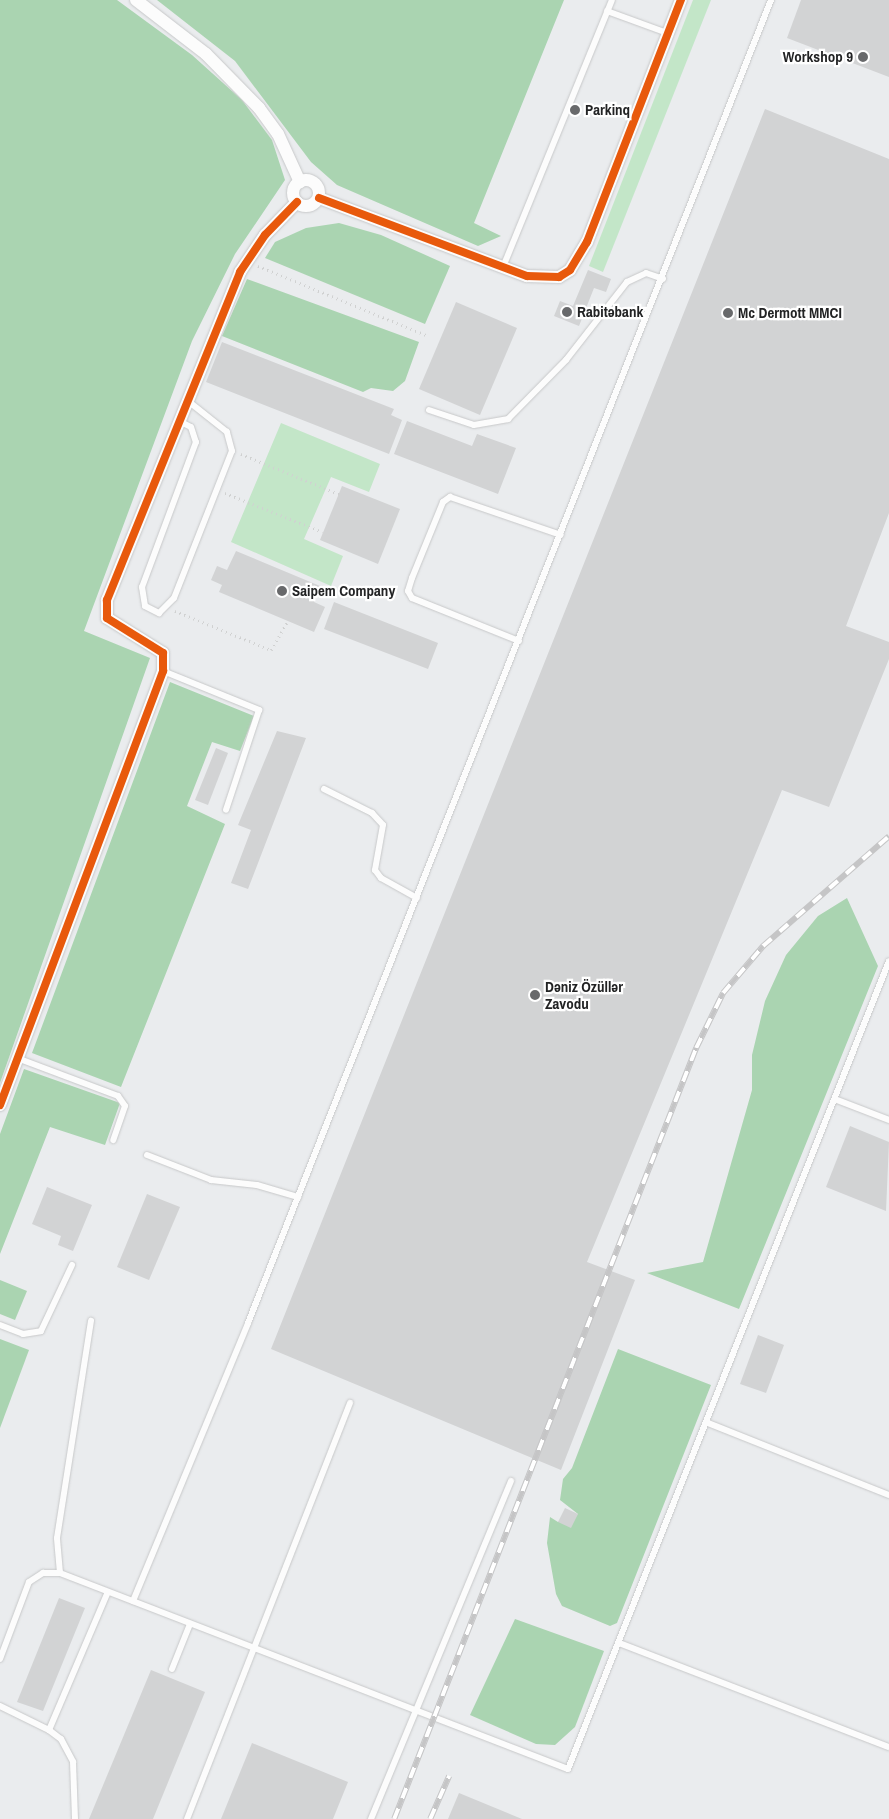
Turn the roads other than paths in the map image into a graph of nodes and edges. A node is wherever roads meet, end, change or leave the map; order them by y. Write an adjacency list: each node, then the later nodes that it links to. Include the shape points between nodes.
1 (136, 0): 7 (street, via 206,54 259,108 278,134)
2 (612, 0): 5 (lane)
3 (681, 0): 6 (street)
4 (771, 0): 11 (lane)
5 (607, 11): 6 (lane); 10 (lane)
6 (667, 33): 10 (street, via 580,258 559,277 544,280)
7 (300, 182): 8 (street, via 315,183); 9 (street, via 293,191)
8 (319, 198): 9 (street, via 311,206); 10 (street)
9 (297, 202): 12 (street, via 246,261)
10 (503, 266)
11 (663, 279): 13 (lane, via 646,273 627,282 566,360 508,420 474,424); 15 (lane)
12 (186, 400): 14 (street); 14 (lane, via 227,432 232,451 169,608 150,612 142,598 196,442 191,427)
13 (429, 410)
14 (178, 420): 17 (street, via 105,610 119,627 163,653)
15 (561, 535): 16 (lane); 16 (lane, via 450,497 443,502 412,578 408,591 412,598)
16 (519, 641): 20 (lane)
17 (163, 671): 19 (lane, via 259,710); 22 (street)
18 (324, 790): 20 (lane, via 372,813 383,825 375,870 381,878)
19 (226, 810)
20 (417, 898): 28 (lane)
21 (889, 961): 23 (lane)
22 (17, 1058): 24 (street); 26 (lane, via 118,1096 125,1106)
23 (837, 1100): 25 (lane); 33 (lane)
24 (0, 1105)
25 (889, 1120)
26 (113, 1140)
27 (147, 1155): 28 (lane, via 211,1180 257,1184)
28 (298, 1197): 38 (lane)
29 (72, 1264): 31 (lane, via 41,1330 22,1334)
30 (91, 1321): 36 (lane, via 57,1538)
31 (0, 1325)
32 (350, 1402): 41 (lane)
33 (708, 1423): 35 (lane); 40 (lane)
34 (511, 1481): 45 (lane)
35 (889, 1495)
36 (60, 1573): 37 (lane); 42 (lane, via 43,1573 29,1582)
37 (108, 1592): 38 (lane); 46 (lane)
38 (133, 1600): 39 (lane)
39 (190, 1624): 41 (lane); 43 (lane)
40 (620, 1643): 45 (lane, via 568,1769); 47 (lane)
41 (251, 1649): 45 (lane); 49 (lane)
42 (0, 1659)
43 (172, 1669)
44 (0, 1706): 46 (lane)
45 (415, 1710): 50 (lane)
46 (49, 1730): 48 (lane, via 61,1739 73,1762)
47 (889, 1746)
48 (75, 1819)
49 (186, 1819)
50 (371, 1819)

